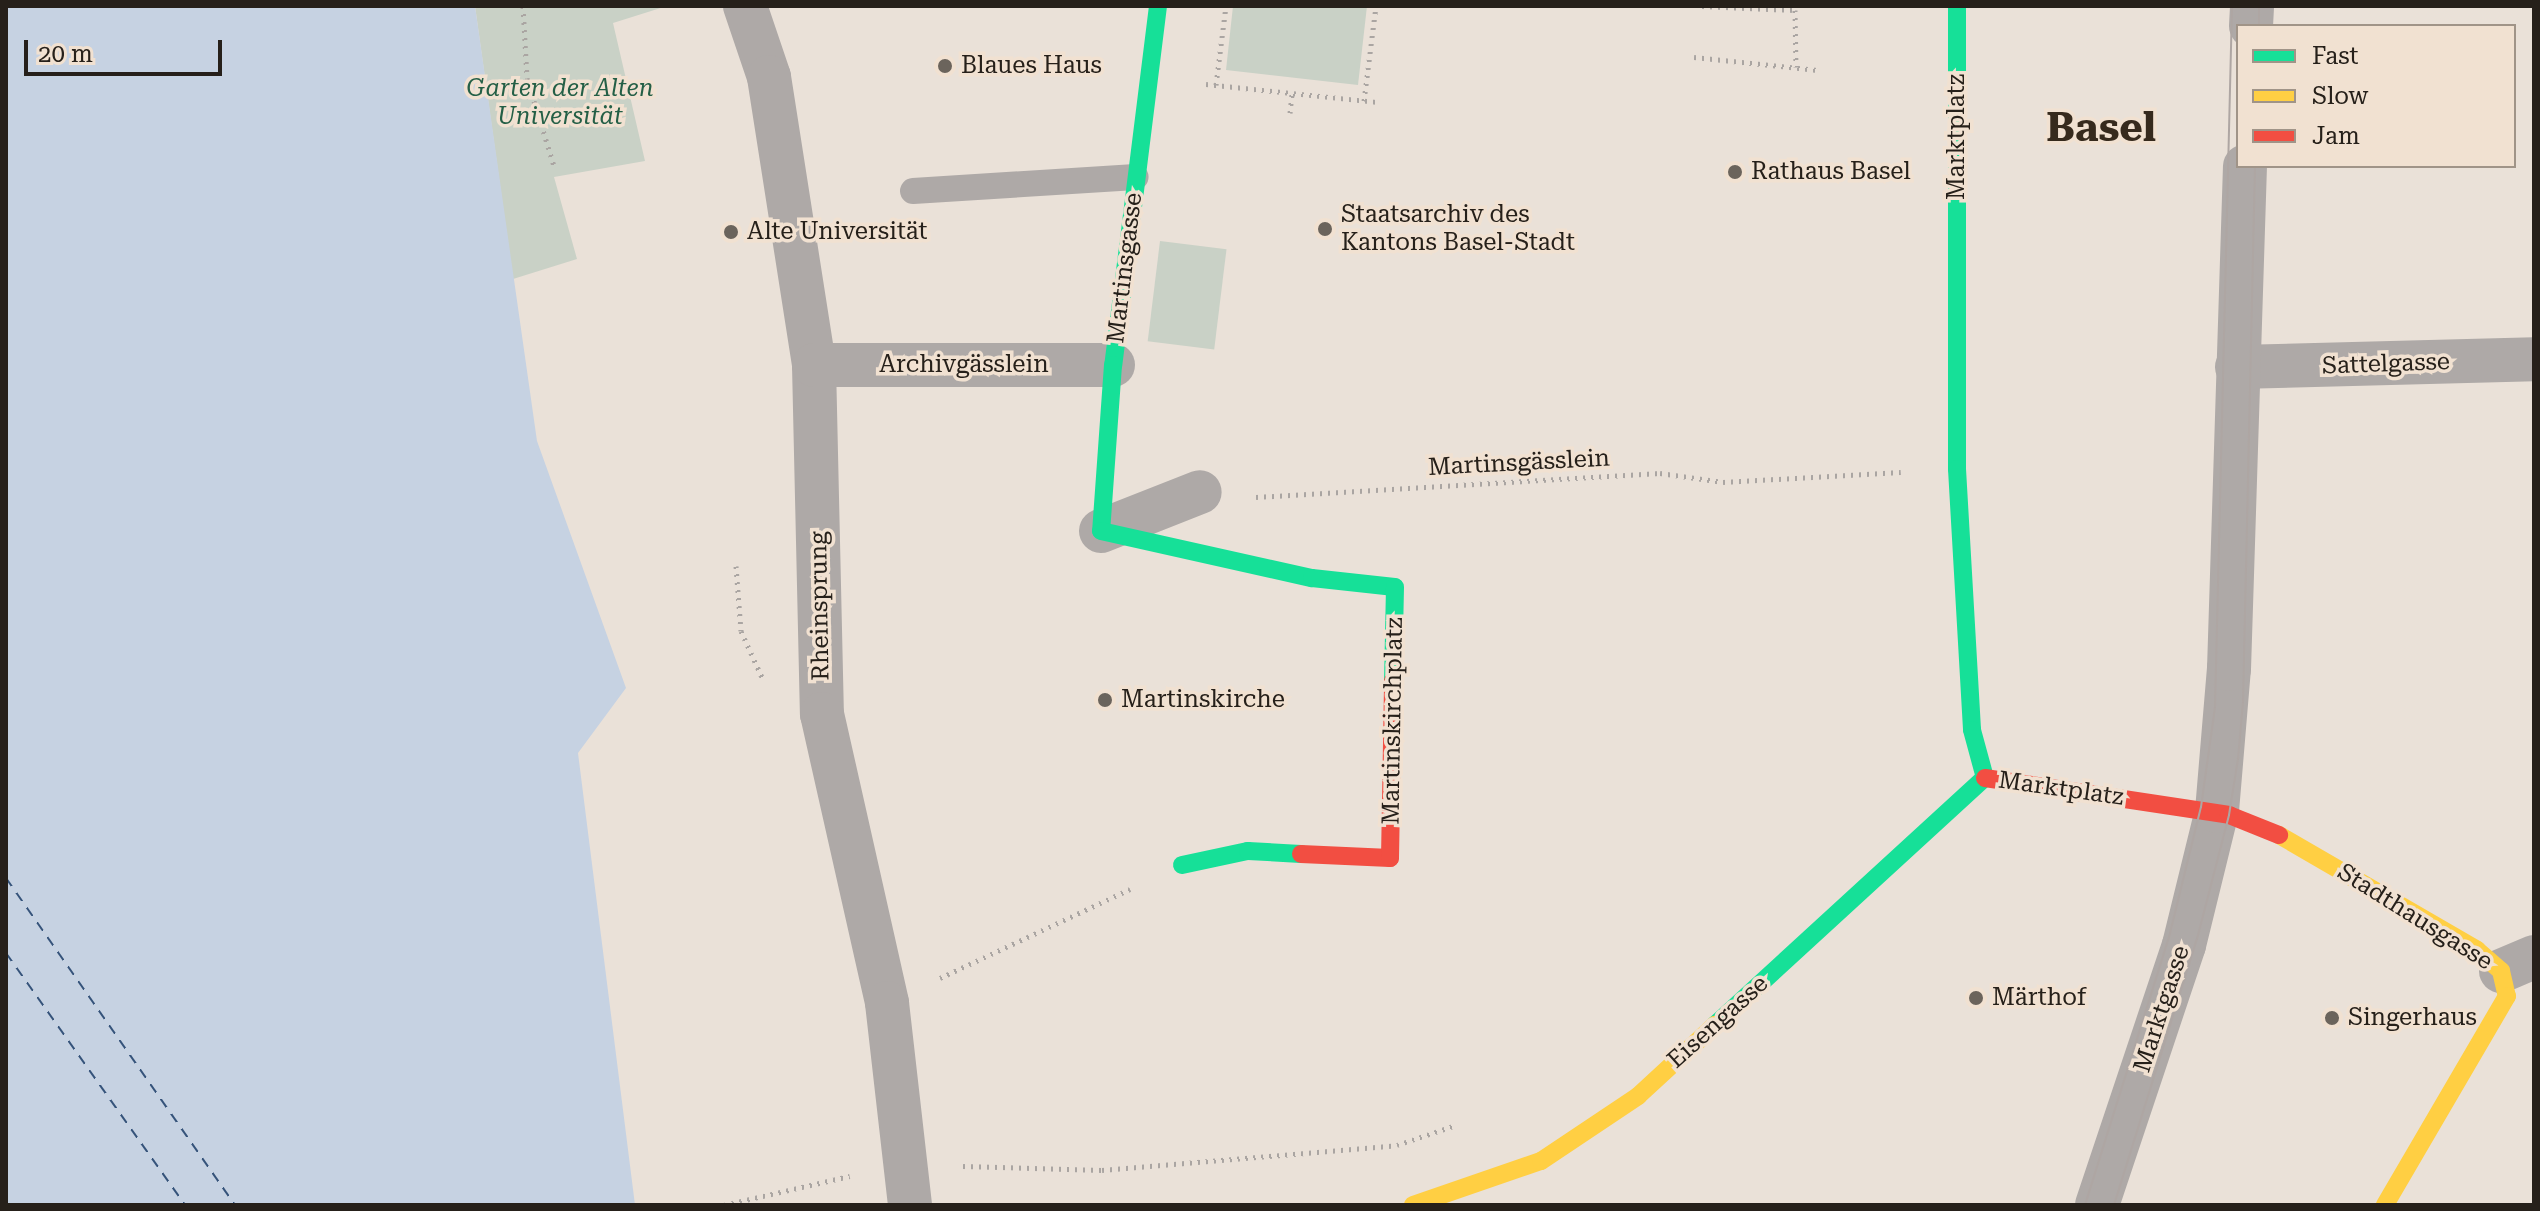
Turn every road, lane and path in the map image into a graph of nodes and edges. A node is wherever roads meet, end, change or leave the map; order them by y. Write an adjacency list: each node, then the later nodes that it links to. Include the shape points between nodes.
1 (523, 6): 17 (path, via 527,78)
2 (745, 6): 22 (street, Rheinsprung, via 769,77)
3 (1158, 6): 11 (street, Martinsgasse)
4 (1226, 6): 12 (path)
5 (1376, 6): 14 (path)
6 (1702, 6): 9 (path, via 1795,10)
7 (1957, 6): 30 (street, Marktplatz, via 1957,469 1972,730)
8 (1694, 57): 9 (path)
9 (1796, 67): 10 (path)
10 (1817, 70)
11 (1148, 81): 12 (path); 19 (street, Martinsgasse)
12 (1216, 85): 13 (path)
13 (1292, 93): 14 (path); 16 (path)
14 (1364, 101): 15 (path)
15 (1376, 102)
16 (1290, 113)
17 (554, 166)
18 (2245, 168): 24 (street)
19 (1136, 177): 20 (lane); 23 (street, Martinsgasse)
20 (913, 191)
21 (2534, 359): 24 (street, Sattelgasse)
22 (814, 365): 23 (street, Archivgässlein); 36 (street, Rheinsprung, via 822,714 887,1003)
23 (1113, 365): 27 (street, Martinsgasse)
24 (2237, 367): 31 (street, via 2229,669)
25 (1841, 476): 26 (path, Martinsgässlein, via 1723,482 1660,473 1283,499)
26 (1200, 492): 27 (street)
27 (1101, 531): 32 (street, Martinskirchplatz, via 1312,578 1395,587 1390,858 1248,851)
28 (736, 566): 29 (path, via 741,631)
29 (767, 689)
30 (1985, 778): 31 (street, Marktplatz); 38 (street, Eisengasse, via 1638,1096 1541,1161)
31 (2217, 811): 33 (street, Stadthausgasse, via 2279,835 2477,950); 39 (street, Marktgasse, via 2184,945)
32 (1182, 865): 34 (path)
33 (2518, 964): 40 (street, Stadthausgasse, via 2507,996)
34 (937, 979)
35 (1468, 1121): 36 (path, via 1397,1145)
36 (906, 1185): 37 (path)
37 (724, 1205)
38 (1413, 1205)
39 (2097, 1205)
40 (2385, 1205)

